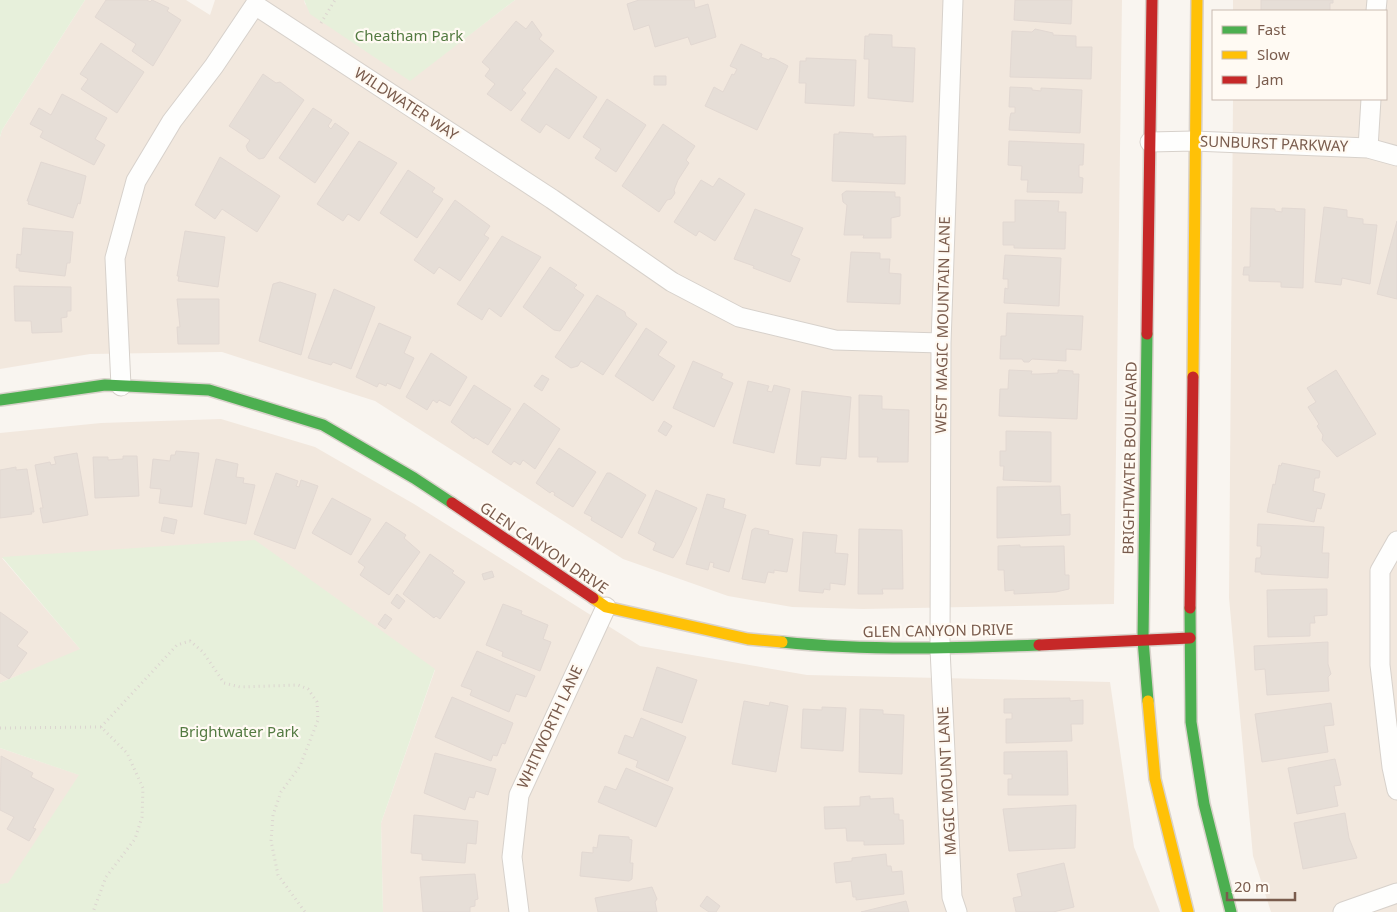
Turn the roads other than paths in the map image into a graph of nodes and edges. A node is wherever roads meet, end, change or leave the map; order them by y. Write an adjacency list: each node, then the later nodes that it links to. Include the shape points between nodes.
1 (953, 0): 9 (street, WEST MAGIC MOUNTAIN LANE)
2 (1152, 0): 6 (street, BRIGHTWATER BOULEVARD)
3 (1197, 0): 5 (street)
4 (1371, 100): 7 (street)
5 (1194, 141): 6 (street, SUNBURST PARKWAY); 7 (street, SUNBURST PARKWAY); 14 (street)
6 (1150, 142): 15 (street, BRIGHTWATER BOULEVARD)
7 (1368, 148): 8 (street, SUNBURST PARKWAY)
8 (1397, 156)
9 (941, 342): 10 (street, WILDWATER WAY, via 835,340 739,317 672,282 255,5 172,121 136,181 115,258); 16 (street, WEST MAGIC MOUNTAIN LANE)
10 (120, 386): 11 (street, GLEN CANYON DRIVE, via 96,386); 13 (street, GLEN CANYON DRIVE, via 210,390 323,425 414,478)
11 (0, 400)
12 (1397, 541): 17 (street, via 1380,571 1380,665)
13 (606, 607): 16 (street, GLEN CANYON DRIVE, via 748,639 820,646); 19 (street, WHITWORTH LANE, via 519,795 512,857)
14 (1190, 638): 15 (street, GLEN CANYON DRIVE); 22 (street, via 1191,722 1204,804)
15 (1143, 640): 16 (street, GLEN CANYON DRIVE); 21 (street, BRIGHTWATER BOULEVARD, via 1155,779)
16 (940, 649): 20 (street, MAGIC MOUNT LANE, via 952,897)
17 (1397, 790)
18 (1397, 893): 23 (street)
19 (519, 912)
20 (957, 912)
21 (1188, 912)
22 (1231, 912)
23 (1343, 912)

